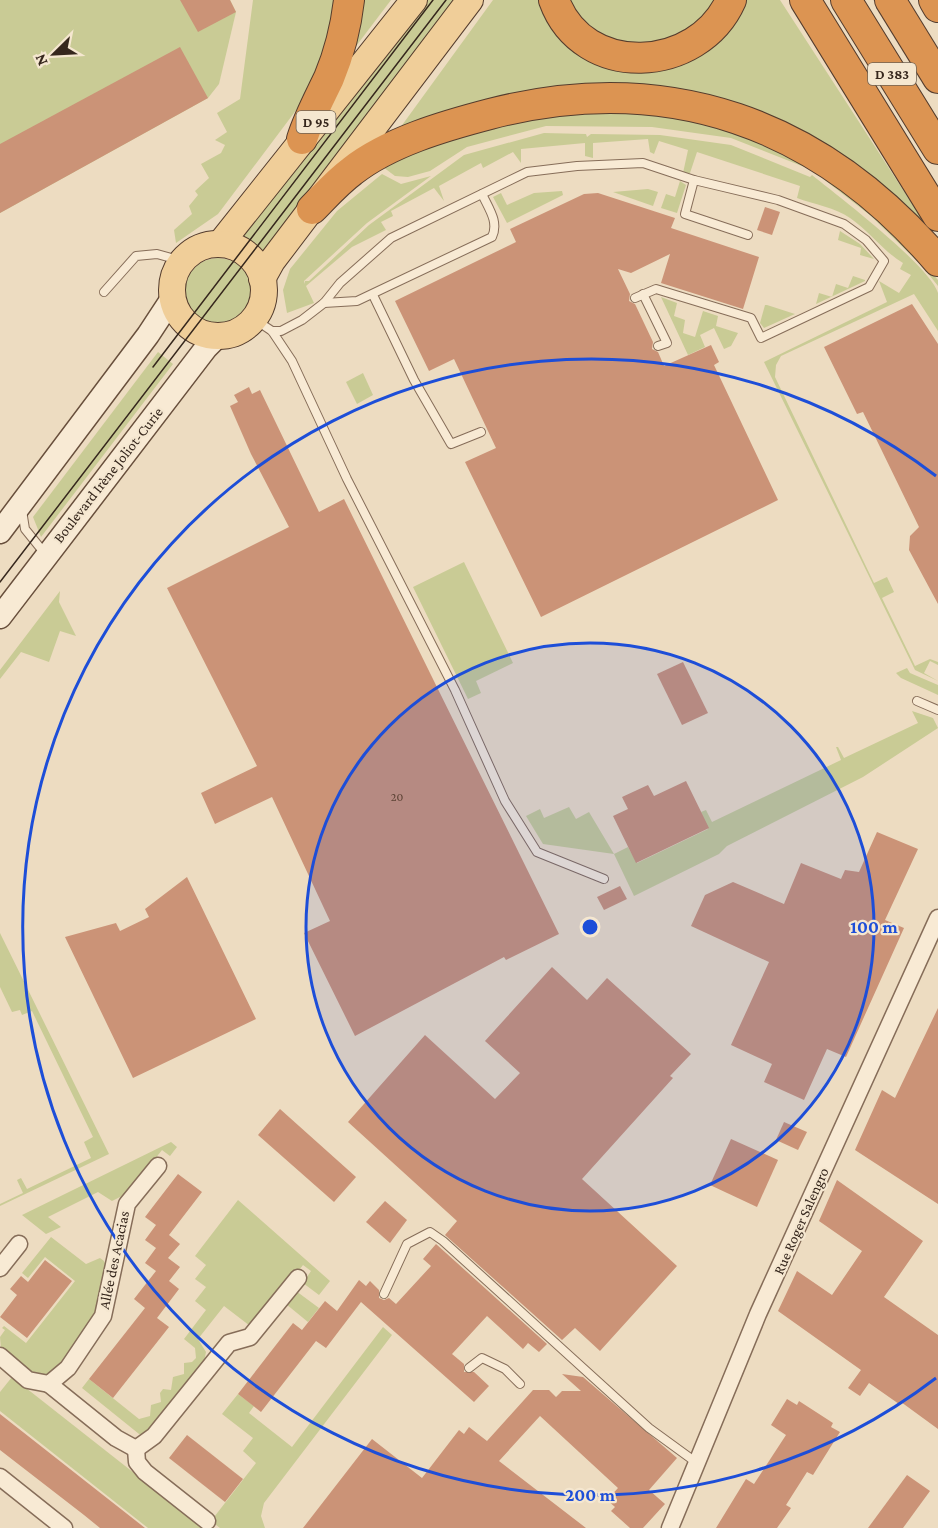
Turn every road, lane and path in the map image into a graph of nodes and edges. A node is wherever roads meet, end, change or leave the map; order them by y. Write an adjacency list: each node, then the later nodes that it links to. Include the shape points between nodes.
1 (349, 0): 12 (highway, via 337,56)
2 (414, 0): 12 (main road, D 95)
3 (471, 0): 16 (main road)
4 (554, 0): 5 (highway, via 575,32 597,48 639,58 667,55 702,38 721,19)
5 (731, 0)
6 (805, 0): 17 (highway)
7 (846, 0): 13 (highway, D 383)
8 (890, 0): 11 (highway, D 383)
9 (934, 0): 10 (highway)
10 (938, 7)
11 (938, 78)
12 (302, 139): 19 (main road, D 95)
13 (938, 149)
14 (694, 180): 15 (lane, via 643,163 577,166 527,172); 18 (lane, via 685,214); 29 (lane, via 778,200 844,224 866,240 884,261 869,286 761,338 751,318 656,289 639,296 667,343)
15 (482, 194): 24 (lane, via 494,219 496,229 492,237); 26 (lane, via 391,238 340,283)
16 (312, 209): 21 (highway, via 352,171 396,147 442,129 546,102 642,98 730,115 790,140 880,201); 22 (main road)
17 (938, 216)
18 (748, 235)
19 (220, 244): 20 (main road, via 199,249); 22 (main road, via 250,257)
20 (182, 261): 23 (lane, via 158,254 136,256); 25 (main road, via 174,278)
21 (938, 261)
22 (262, 279): 27 (main road)
23 (104, 292)
24 (373, 295): 26 (lane, via 357,301); 30 (lane, via 414,380 451,444)
25 (173, 297): 28 (main road, via 186,323 201,333); 31 (main road, via 148,336)
26 (324, 303): 27 (lane, via 281,331)
27 (263, 325): 28 (main road); 37 (lane, via 292,361 347,479 455,690 505,801 537,852)
28 (218, 336): 33 (main road, Boulevard Irène Joliot-Curie)
29 (658, 346)
30 (481, 432)
31 (22, 500): 32 (main road); 33 (lane, via 25,529)
32 (2, 527)
33 (46, 555): 34 (main road, Boulevard Irène Joliot-Curie)
34 (0, 617)
35 (917, 701): 36 (lane)
36 (938, 710)
37 (604, 879)
38 (938, 918): 49 (street, Rue Roger Salengro, via 762,1306)
39 (158, 1166): 46 (street, Allée des Acacias, via 127,1203 103,1316 68,1368)
40 (19, 1244): 41 (street)
41 (0, 1268)
42 (298, 1278): 48 (street, via 250,1337 229,1343 154,1436)
43 (384, 1294): 49 (lane, via 407,1244 430,1232 649,1428)
44 (0, 1356): 46 (street, via 28,1380)
45 (469, 1368): 47 (lane, via 482,1358 505,1369)
46 (49, 1383): 48 (street, via 116,1438)
47 (520, 1384)
48 (136, 1449): 51 (street, via 137,1462 145,1472)
49 (697, 1463): 53 (street, Rue Roger Salengro)
50 (0, 1477): 52 (street)
51 (207, 1521)
52 (59, 1526)
53 (670, 1528)

